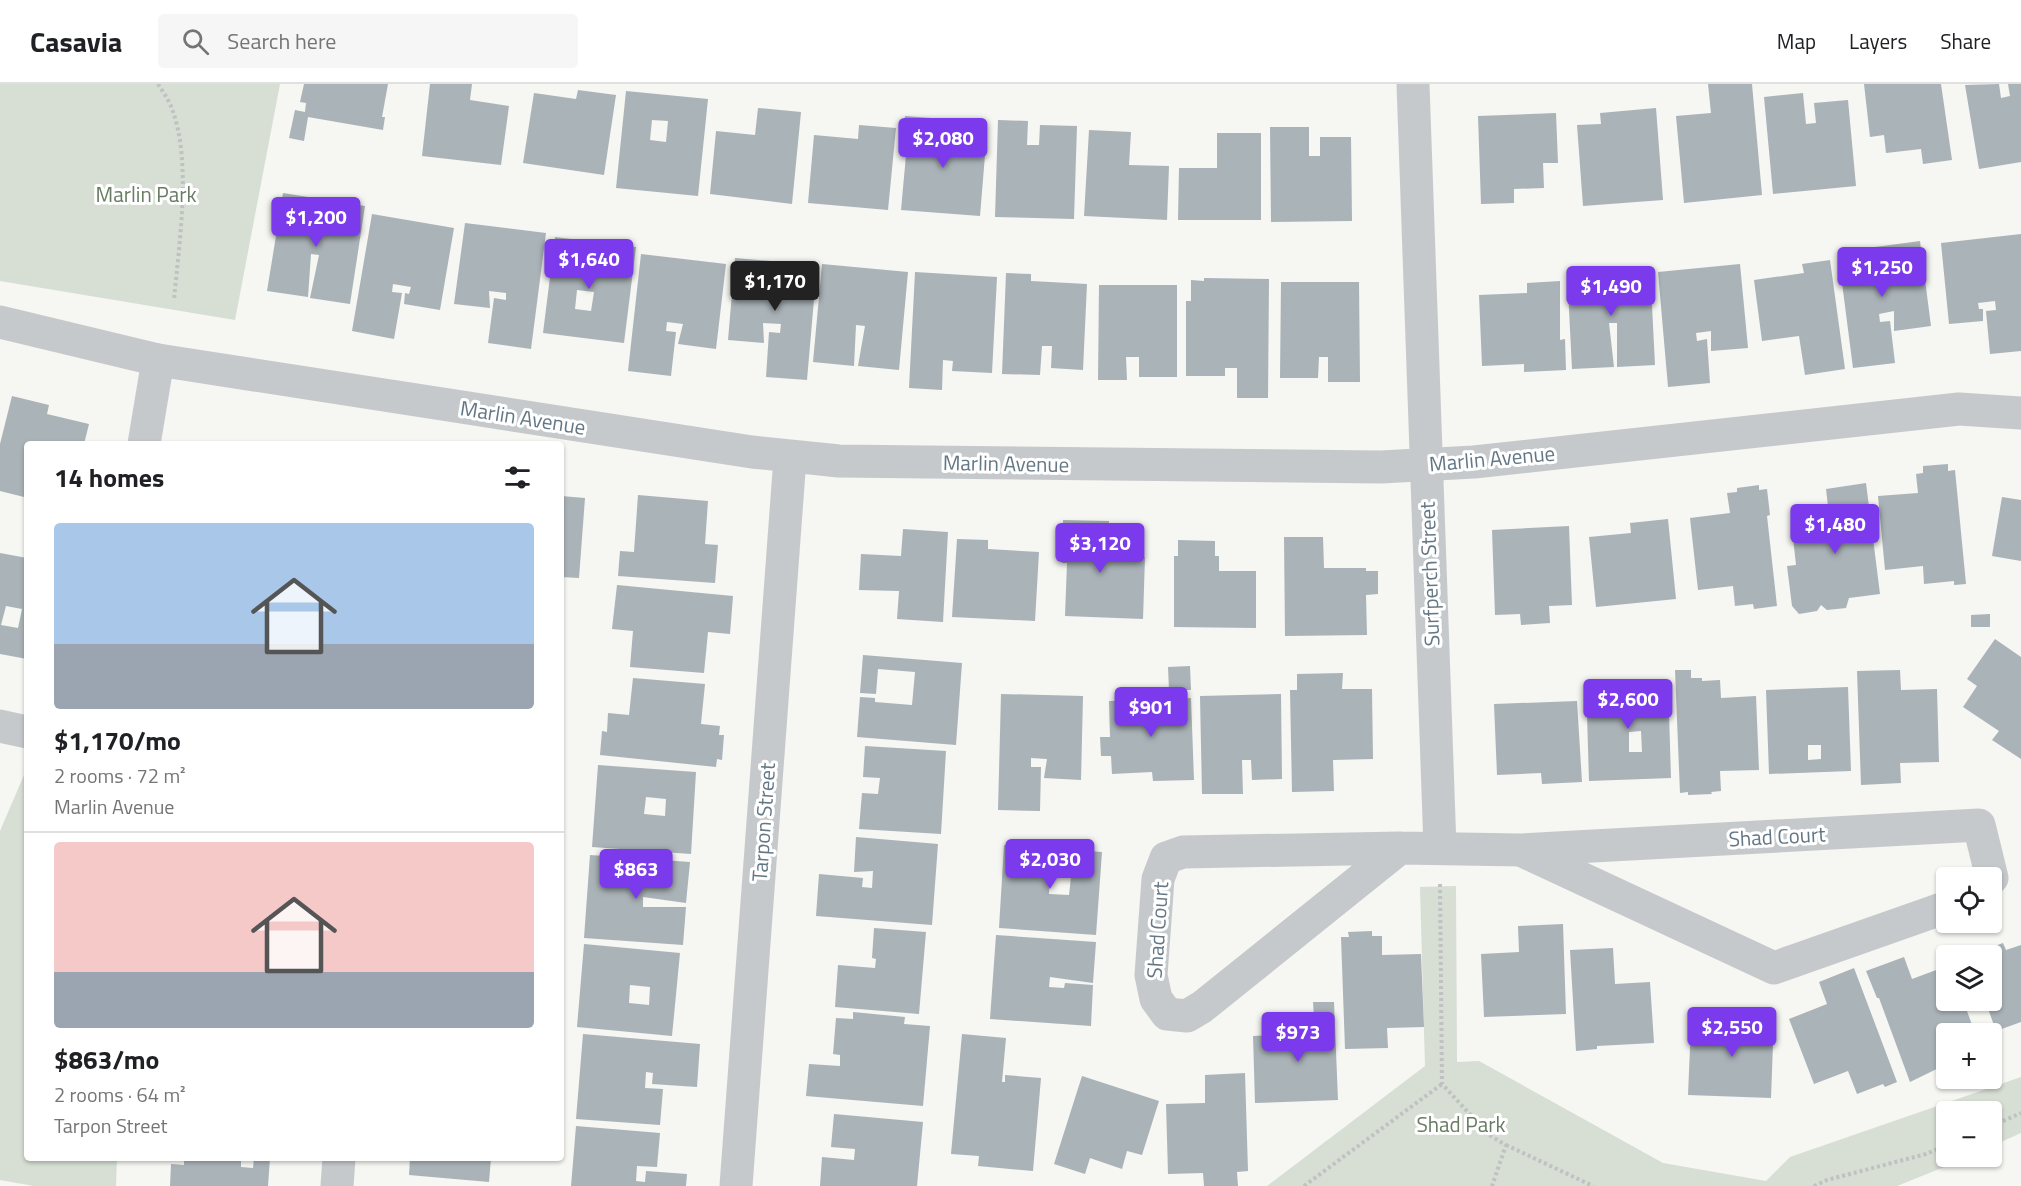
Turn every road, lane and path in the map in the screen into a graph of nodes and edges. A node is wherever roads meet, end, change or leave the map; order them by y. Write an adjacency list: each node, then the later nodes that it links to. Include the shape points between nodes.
1 (158, 84): 3 (path, via 172,109 181,155 182,215)
2 (1413, 84): 9 (street, Surfperch Street)
3 (174, 300)
4 (0, 322): 5 (street, Marlin Avenue)
5 (158, 360): 7 (street); 8 (street, Marlin Avenue)
6 (2021, 413): 9 (street, Marlin Avenue, via 1959,409 1486,461)
7 (144, 441)
8 (790, 458): 9 (street, Marlin Avenue); 24 (street, Tarpon Street)
9 (1425, 464): 12 (street, Surfperch Street)
10 (0, 726): 11 (street)
11 (24, 731)
12 (1440, 848): 13 (street, Shad Court); 14 (street, Shad Court); 17 (path)
13 (1400, 849): 13 (street, Shad Court, via 1183,852 1167,858 1158,879 1151,975 1156,999 1167,1014 1187,1016 1202,1008)
14 (1521, 850): 15 (street, Shad Court, via 1979,825); 16 (street, Shad Court, via 1774,968)
15 (1989, 867)
16 (1936, 911)
17 (1442, 1084): 20 (path, via 1489,1135); 25 (path)
18 (2021, 1113): 19 (path)
19 (2002, 1122)
20 (1506, 1145): 26 (path); 27 (path)
21 (1936, 1150): 28 (path, via 1827,1179)
22 (339, 1161): 23 (street)
23 (337, 1186)
24 (736, 1186)
25 (1304, 1186)
26 (1492, 1186)
27 (1593, 1186)
28 (1814, 1186)

